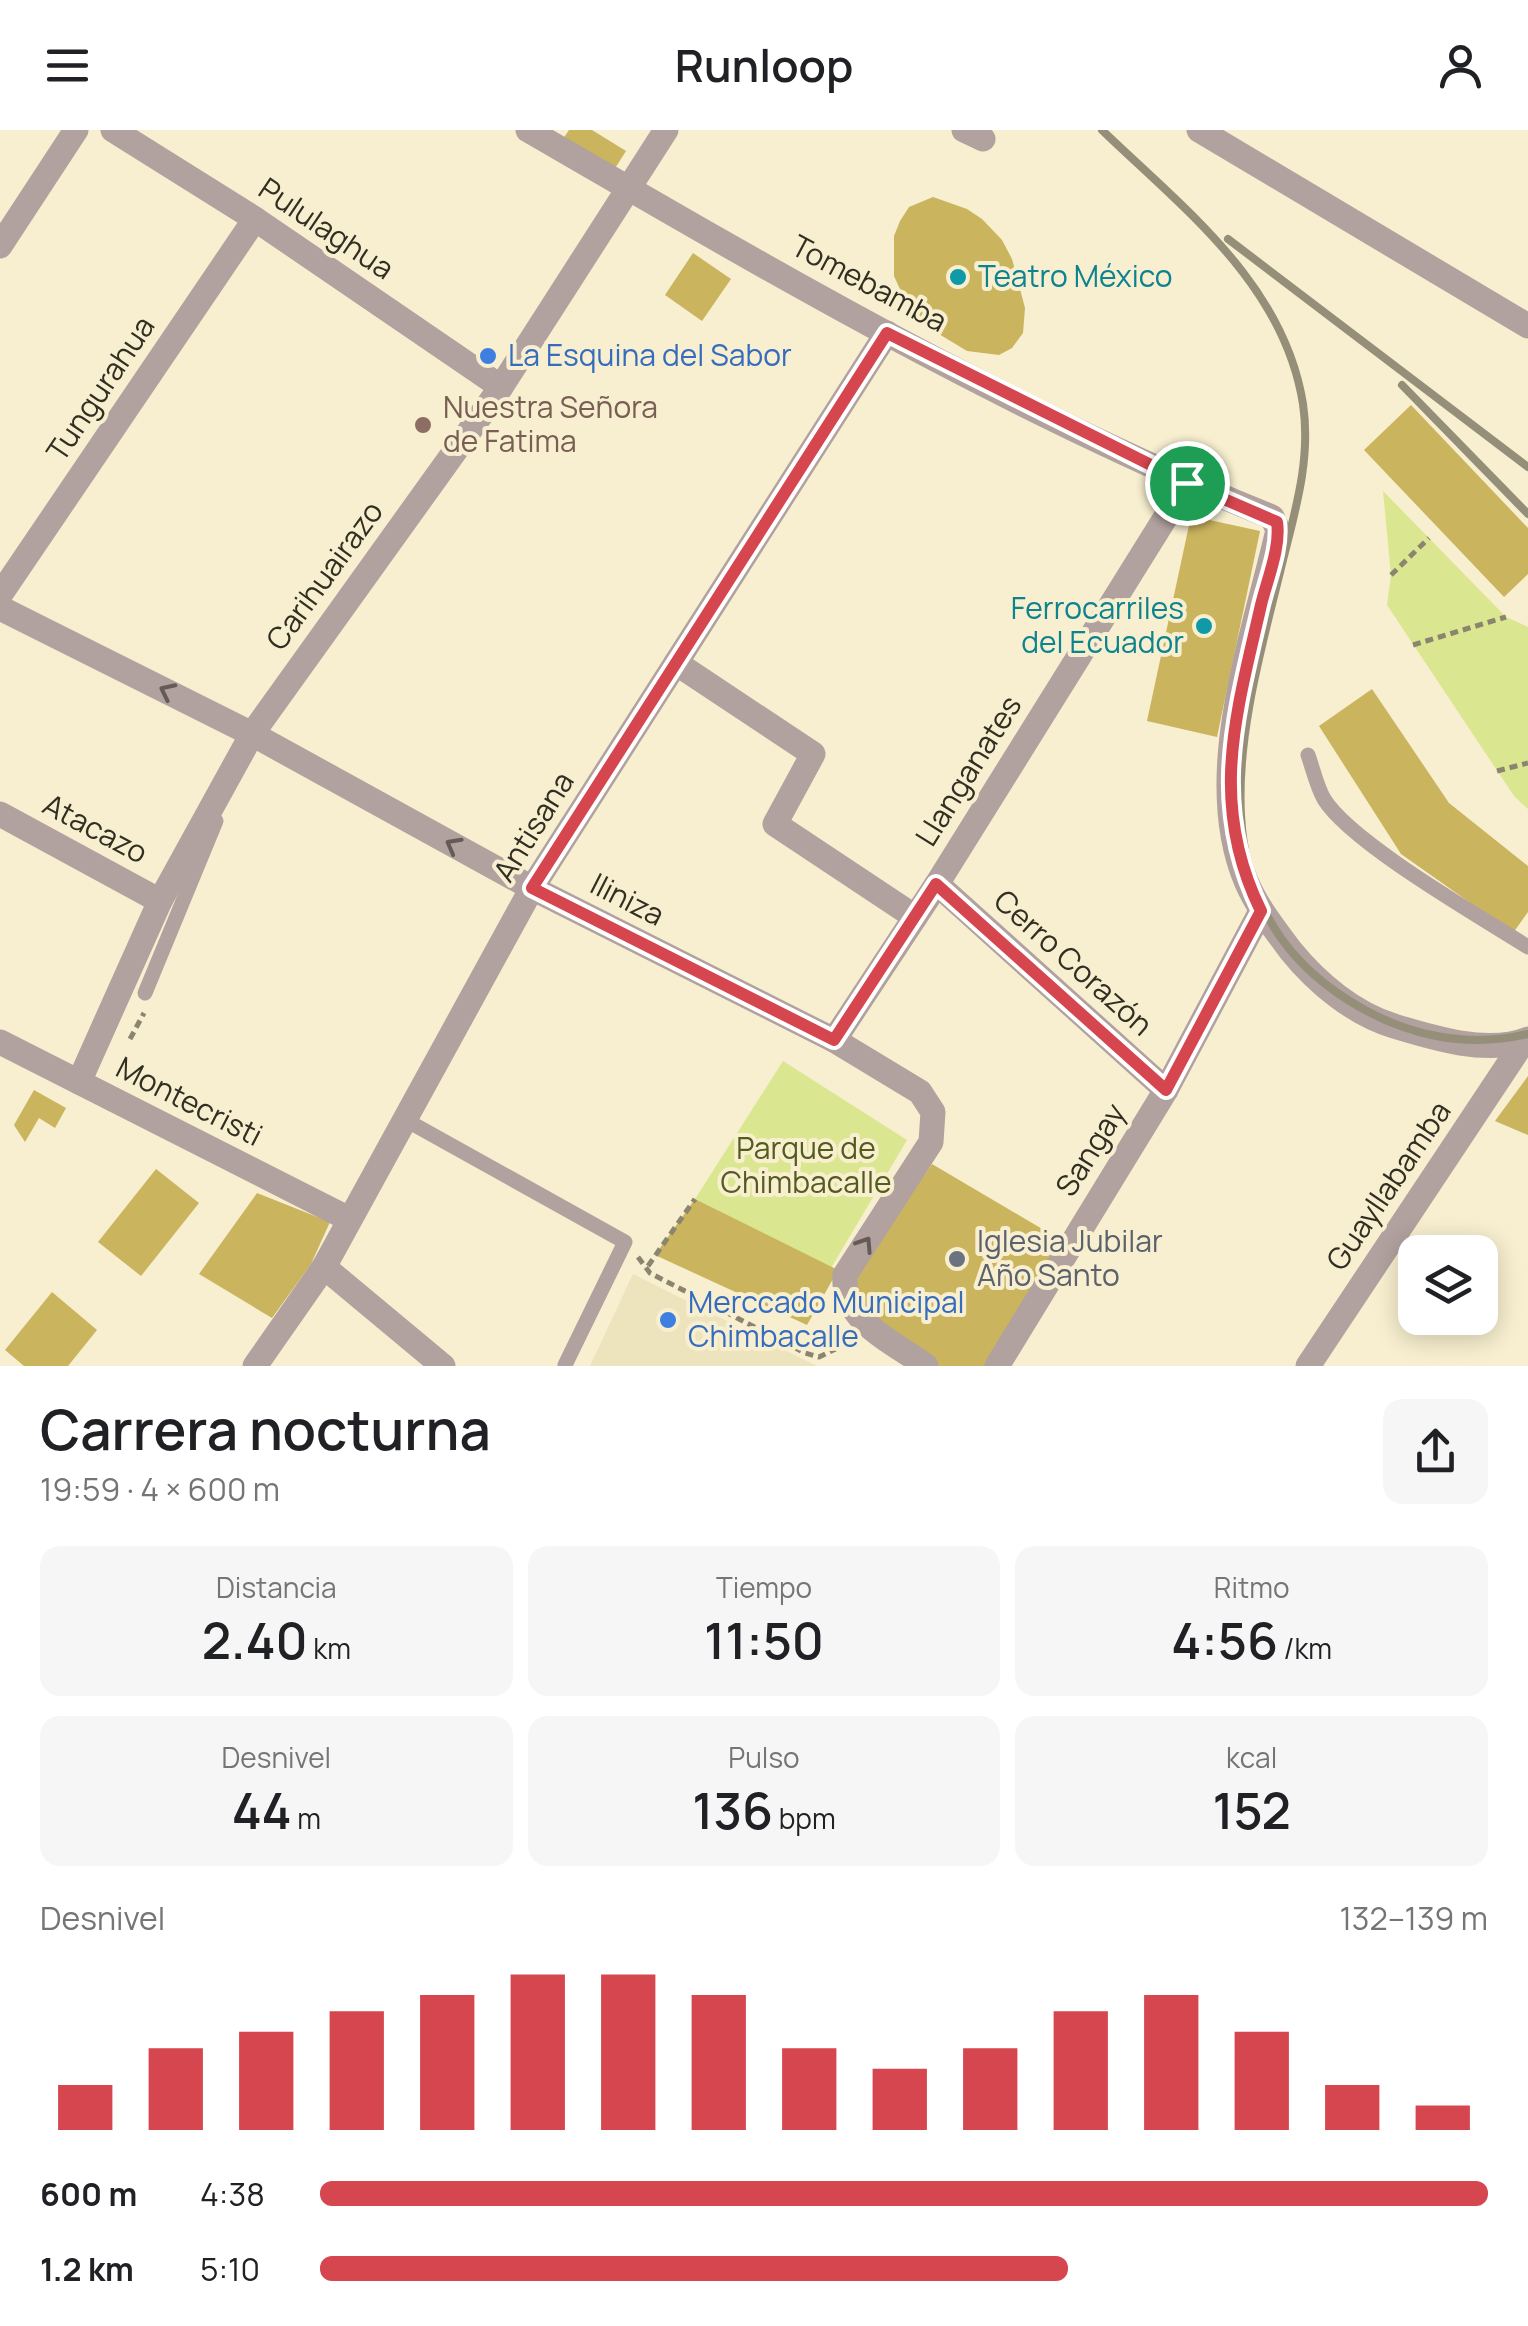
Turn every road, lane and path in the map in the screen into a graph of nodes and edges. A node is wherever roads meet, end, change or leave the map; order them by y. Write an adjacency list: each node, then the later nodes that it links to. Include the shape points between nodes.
1 (76, 130): 8 (street)
2 (112, 130): 7 (street, Pululaghua)
3 (528, 130): 6 (street, Tomebamba)
4 (666, 130): 6 (street, Carihuairazo)
5 (1200, 130): 9 (street)
6 (629, 189): 10 (street, Tomebamba); 11 (street, Carihuairazo)
7 (255, 219): 11 (street, Pululaghua); 15 (street, Tungurahua)
8 (0, 246)
9 (1528, 326)
10 (887, 333): 12 (street, Tomebamba); 19 (street, Antisana)
11 (500, 387): 20 (street, Carihuairazo)
12 (1187, 483): 25 (street, Llanganates); 28 (street, Tomebamba, via 1277,522 1229,765 1236,843)
13 (1429, 538): 14 (path)
14 (1392, 575)
15 (0, 595)
16 (0, 608): 20 (street, Iliniza, one-way to 16)
17 (1506, 617): 18 (path)
18 (1414, 645)
19 (676, 662): 26 (street, Antisana); 29 (street, via 814,754 775,824)
20 (252, 734): 26 (street, Iliniza, one-way to 20); 27 (street, Carihuairazo); 31 (lane)
21 (1308, 755): 30 (lane, via 1324,799 1366,840)
22 (1528, 764): 23 (path)
23 (1497, 771)
24 (0, 814): 27 (street, Atacazo)
25 (936, 884): 29 (street, Llanganates); 37 (street, Cerro Corazón)
26 (532, 888): 32 (street, Iliniza); 38 (street, Antisana)
27 (160, 901): 36 (street, Carihuairazo)
28 (1261, 911): 33 (street, via 1301,962 1369,1017 1444,1041); 37 (street, Sangay)
29 (915, 917): 32 (street, Llanganates)
30 (1528, 947)
31 (146, 1001): 35 (path)
32 (834, 1040): 48 (street, Iliniza, one-way to 32, via 851,1312 843,1294 845,1275 931,1142 933,1112 920,1092)
33 (1526, 1040): 50 (street, Guayllabamba)
34 (0, 1042): 36 (street, Montecristi)
35 (122, 1054)
36 (78, 1082): 40 (street, Montecristi)
37 (1166, 1090): 49 (street, Sangay)
38 (404, 1118): 40 (street, Antisana); 41 (lane)
39 (695, 1199): 43 (path)
40 (349, 1219): 42 (street, Antisana)
41 (625, 1242): 43 (path); 45 (lane)
42 (324, 1267): 46 (street, Antisana); 47 (street)
43 (647, 1267): 44 (path, via 805,1353 819,1357)
44 (844, 1344)
45 (565, 1365)
46 (255, 1366)
47 (443, 1366)
48 (926, 1366)
49 (996, 1366)
50 (1308, 1366)

